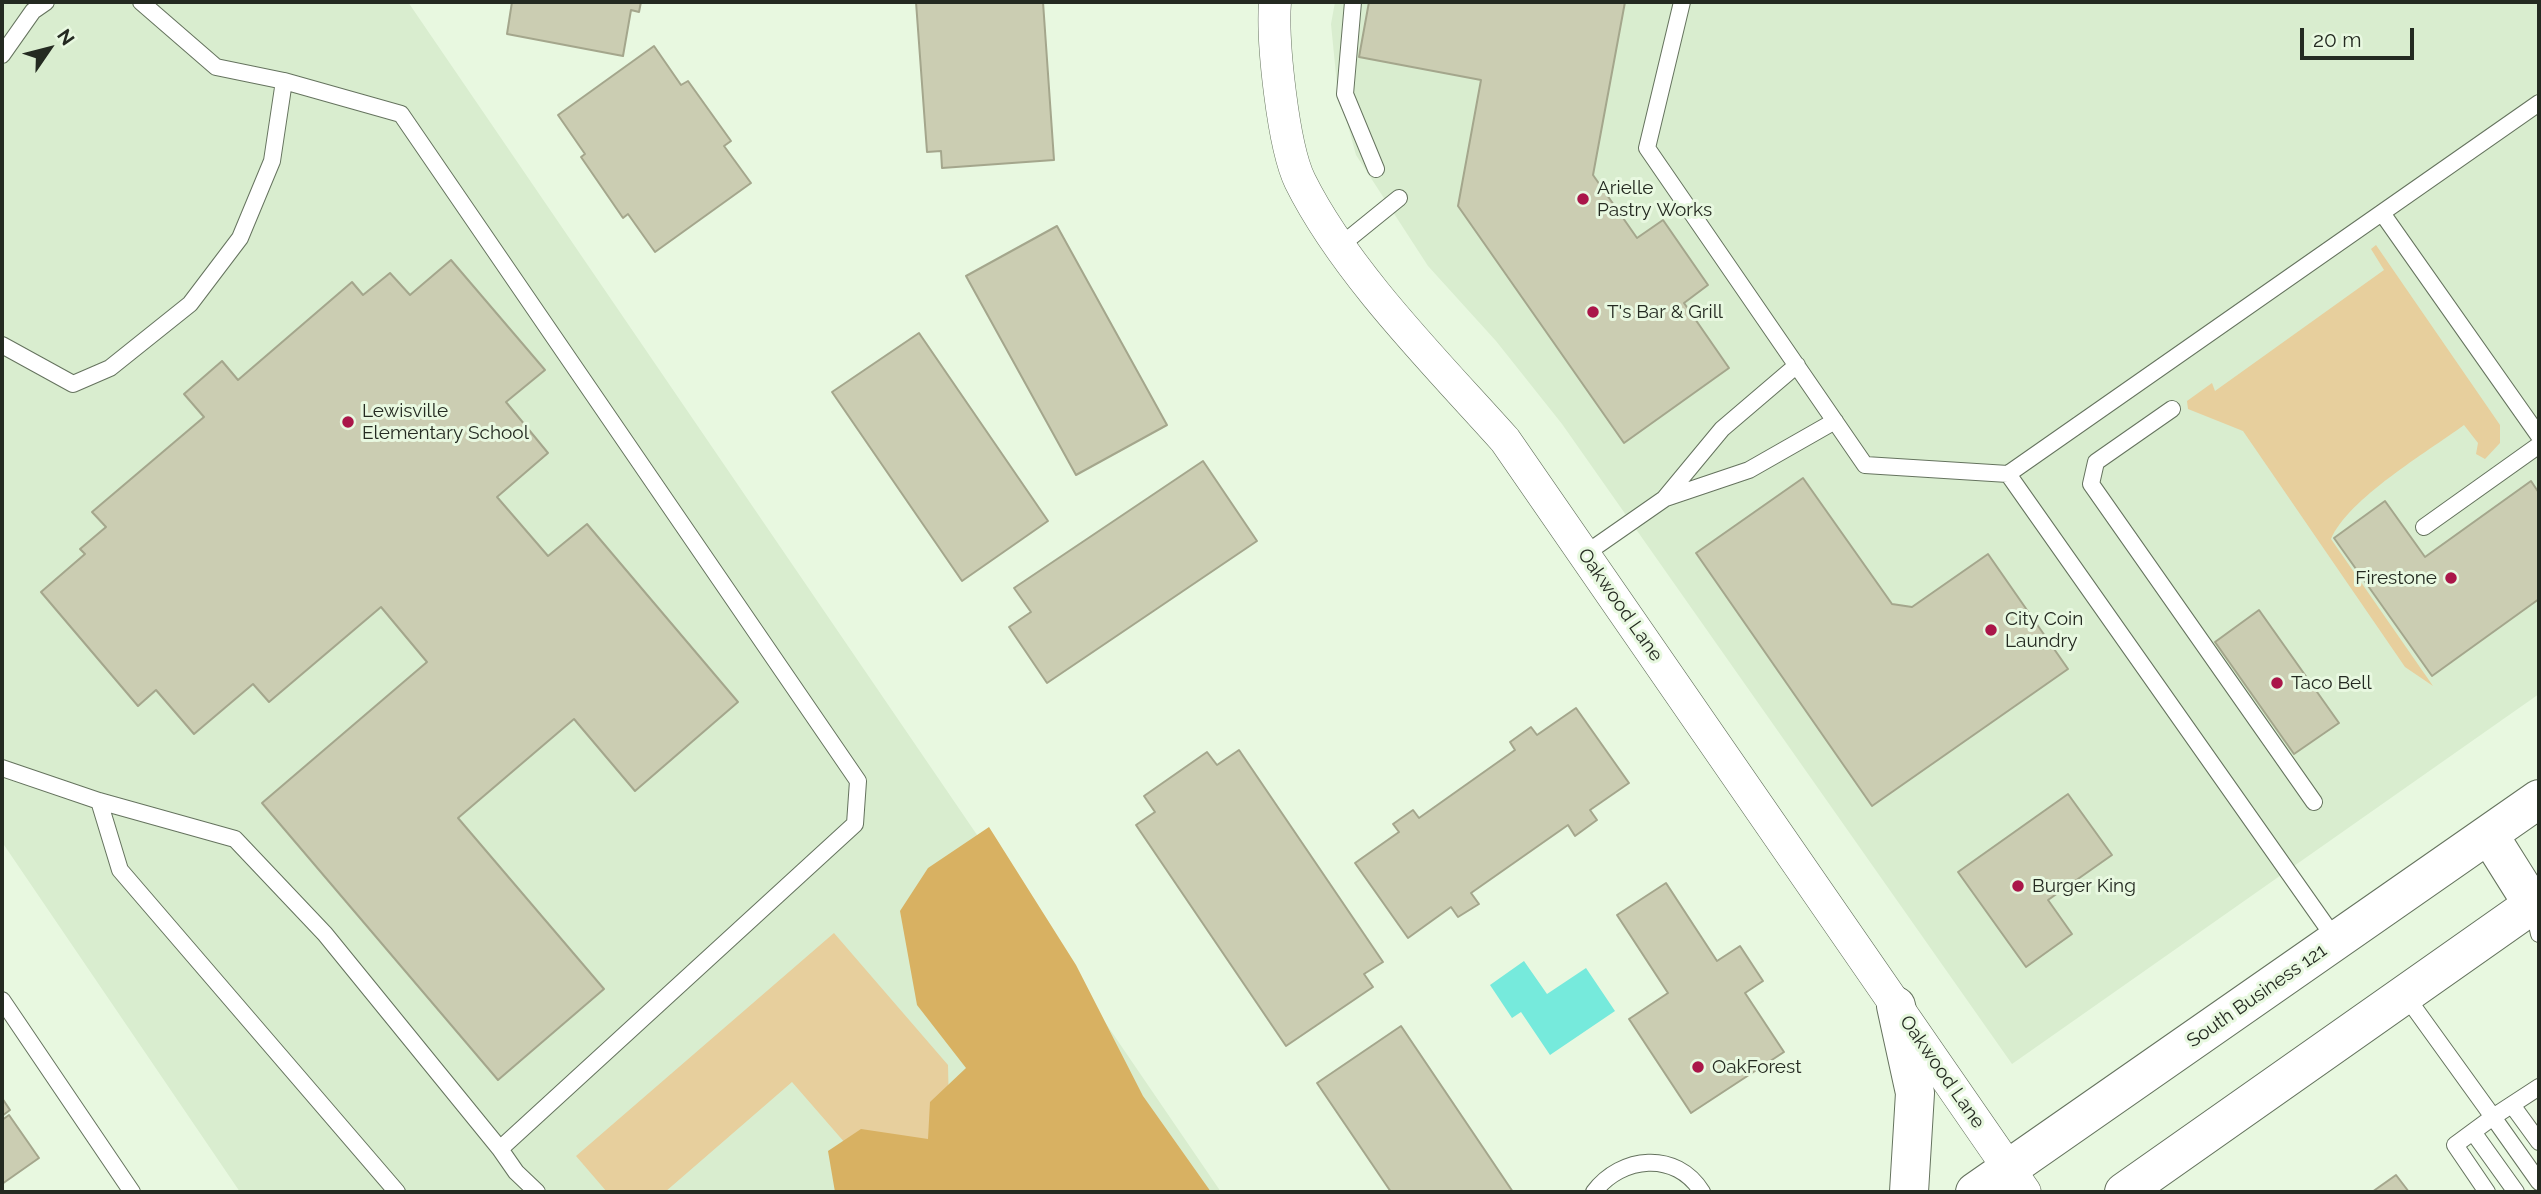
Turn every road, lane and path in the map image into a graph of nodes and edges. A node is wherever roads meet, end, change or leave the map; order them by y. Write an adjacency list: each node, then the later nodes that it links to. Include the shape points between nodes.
1 (46, 2): 6 (lane, via 33,11)
2 (141, 2): 7 (lane, via 216,67)
3 (1275, 2): 12 (street, Oakwood Lane, via 1282,114 1298,179)
4 (1353, 2): 9 (lane, via 1345,94)
5 (1682, 2): 14 (lane, via 1647,148)
6 (2, 55)
7 (284, 81): 13 (lane, via 272,161 240,237 190,304 110,368 73,384); 38 (lane, via 401,114 858,781 855,824)
8 (2539, 103): 11 (lane)
9 (1376, 169)
10 (1399, 198): 12 (lane)
11 (2382, 212): 17 (lane); 19 (lane)
12 (1341, 245): 22 (street, Oakwood Lane, via 1411,336 1505,440)
13 (2, 345)
14 (1797, 365): 16 (lane); 20 (lane, via 1722,429)
15 (2172, 409): 26 (lane, via 2096,462 2091,484)
16 (1835, 421): 19 (lane, via 1865,465); 20 (lane, via 1749,470)
17 (2539, 436)
18 (2539, 445): 21 (lane)
19 (2008, 474): 29 (lane)
20 (1664, 499): 22 (lane)
21 (2424, 527)
22 (1585, 554): 32 (street, Oakwood Lane)
23 (2, 768): 25 (lane)
24 (2539, 799): 27 (main road, South Business 121)
25 (99, 801): 38 (lane, via 235,839 325,934); 42 (lane, via 120,870)
26 (2314, 802)
27 (2489, 835): 28 (main road); 29 (main road, South Business 121)
28 (2538, 912): 30 (main road)
29 (2336, 940): 39 (main road, South Business 121)
30 (2405, 995): 35 (lane); 48 (main road)
31 (2, 1000): 41 (lane)
32 (1896, 1006): 39 (street, Oakwood Lane); 46 (main road, via 1915,1093)
33 (2539, 1087): 34 (lane)
34 (2512, 1105): 35 (lane); 37 (lane)
35 (2493, 1117): 36 (lane); 40 (lane)
36 (2473, 1132): 49 (lane, via 2455,1145); 50 (lane)
37 (2539, 1142)
38 (500, 1149): 43 (lane)
39 (2017, 1181): 47 (main road, South Business 121)
40 (2539, 1182)
41 (132, 1192)
42 (397, 1192)
43 (537, 1192)
44 (1594, 1192): 45 (lane, via 1621,1168 1643,1162 1665,1164 1685,1174)
45 (1702, 1192)
46 (1909, 1192)
47 (1975, 1192)
48 (2124, 1192)
49 (2487, 1192)
50 (2516, 1192)

